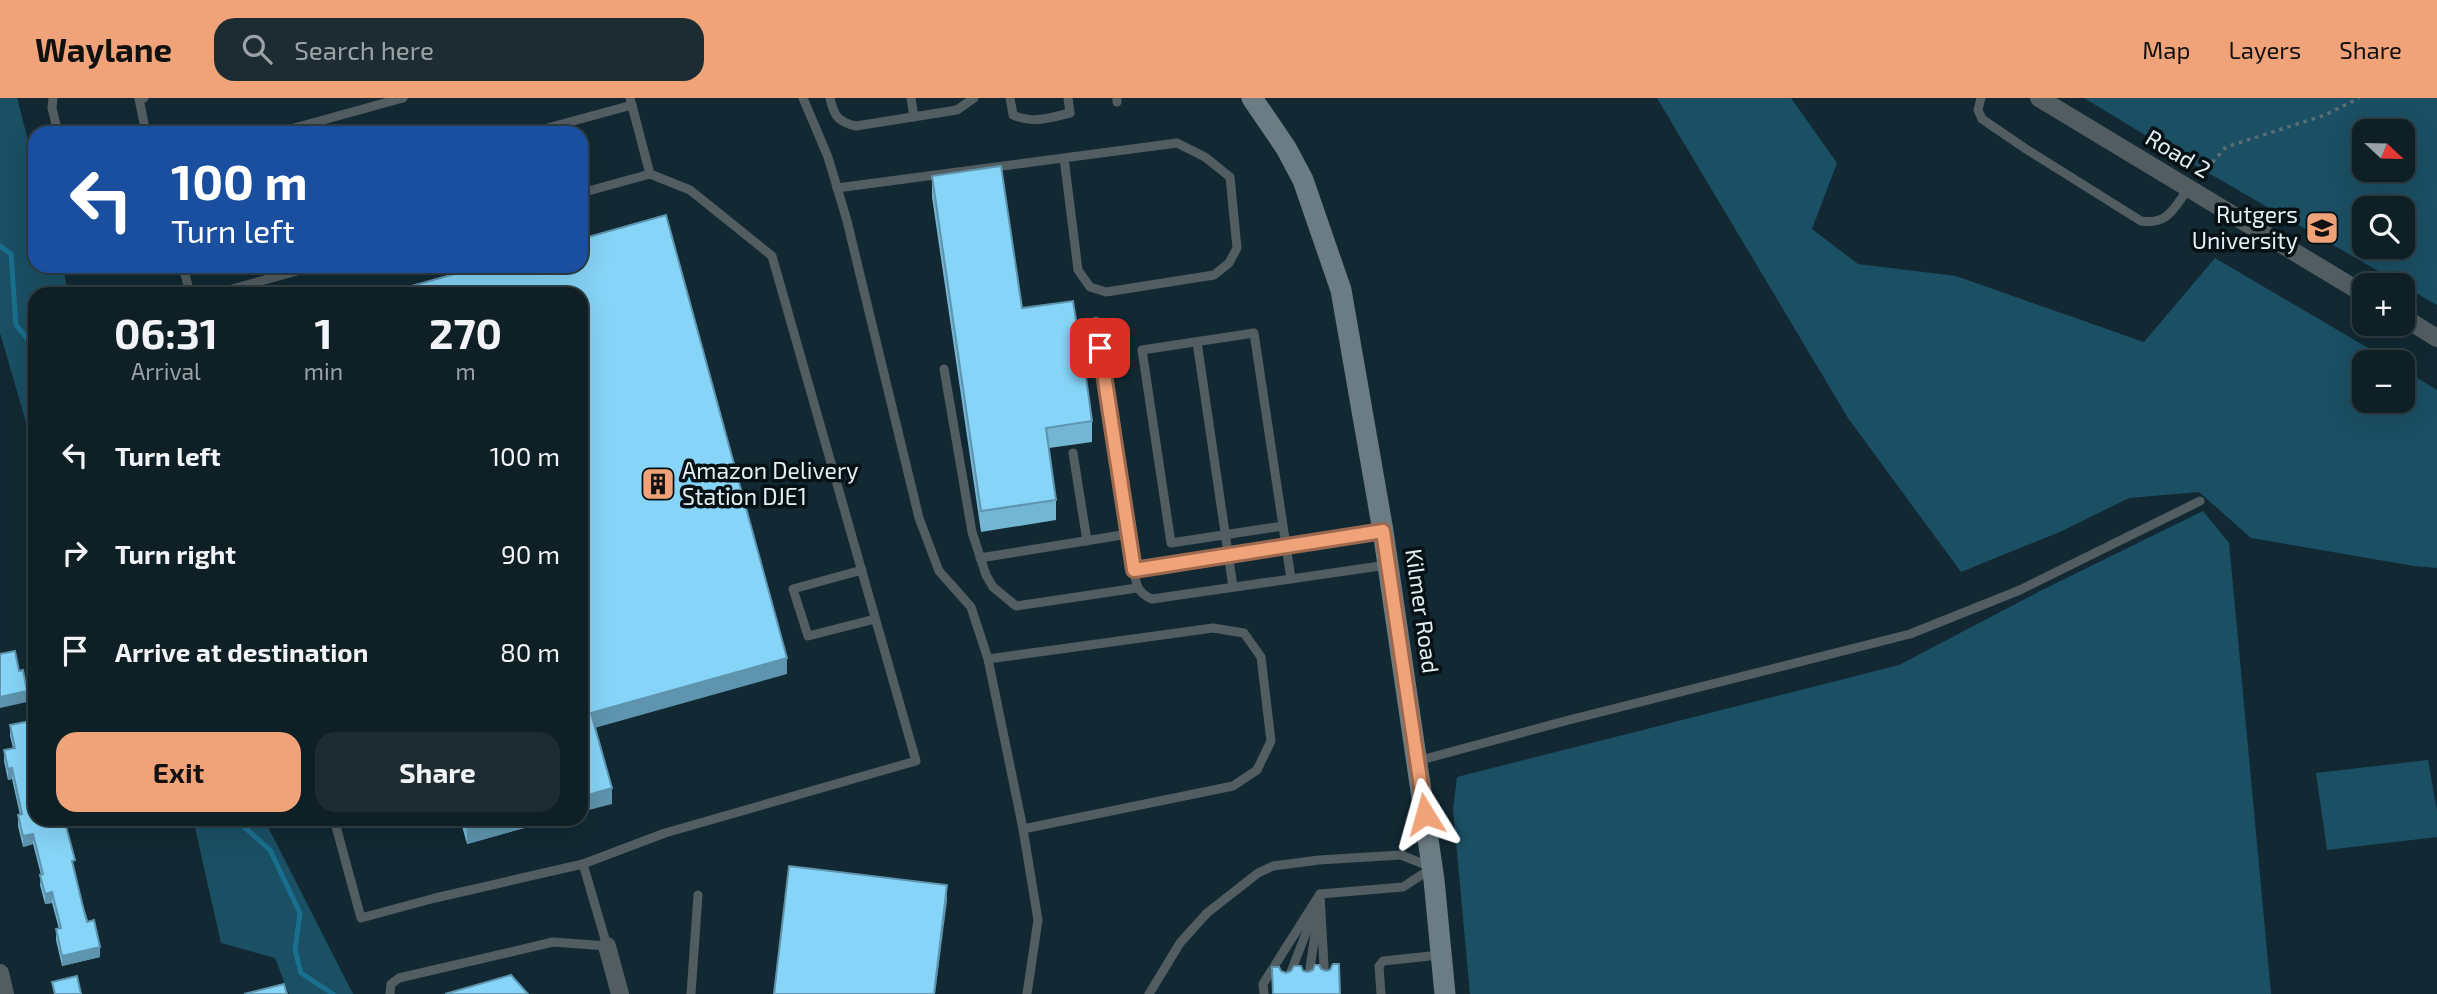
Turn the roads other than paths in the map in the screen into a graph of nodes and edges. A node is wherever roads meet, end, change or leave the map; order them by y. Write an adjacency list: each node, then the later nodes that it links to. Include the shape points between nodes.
1 (53, 98): 15 (lane)
2 (144, 98): 16 (lane, via 139,99)
3 (403, 98): 17 (lane)
4 (803, 98): 21 (lane)
5 (830, 98): 14 (lane, via 842,123 856,126)
6 (911, 98): 14 (lane)
7 (974, 98): 14 (lane, via 957,110)
8 (1010, 98): 9 (lane, via 1013,115 1038,121 1070,113)
9 (1068, 98)
10 (1252, 98): 35 (street, Kilmer Road, via 1303,180 1325,239 1344,303)
11 (1981, 98): 22 (lane, via 1978,110 1982,119 2141,221 2155,223 2166,218)
12 (2039, 98): 22 (street, Road 2)
13 (631, 101): 18 (lane); 20 (lane)
14 (914, 117)
15 (56, 126)
16 (145, 126)
17 (301, 126)
18 (551, 126)
19 (1064, 158): 19 (lane, via 1177,143 1205,157 1230,177 1237,248 1229,263 1214,275 1106,292 1090,287 1078,270); 21 (lane)
20 (650, 174): 23 (lane); 43 (lane, via 690,190 772,256)
21 (837, 188): 49 (lane, via 919,518 939,571 971,607)
22 (2188, 189): 26 (street, Road 2)
23 (588, 191)
24 (290, 273): 25 (lane)
25 (239, 287)
26 (2352, 288)
27 (1096, 321): 36 (lane)
28 (2415, 324): 29 (street)
29 (2437, 338)
30 (1198, 342): 34 (lane, via 1254,333); 37 (lane); 37 (lane, via 1142,350 1171,543)
31 (944, 369): 41 (lane)
32 (1073, 453): 38 (lane)
33 (2200, 501): 50 (lane, via 2020,590 1910,634)
34 (1283, 526): 37 (lane); 39 (lane)
35 (1383, 531): 39 (lane); 42 (street, Kilmer Road)
36 (1128, 534): 38 (lane); 44 (lane)
37 (1225, 534): 40 (lane)
38 (1087, 541): 41 (lane)
39 (1286, 547): 40 (lane); 45 (lane)
40 (1228, 555): 44 (lane); 46 (lane)
41 (980, 558): 47 (lane, via 993,587 1016,606)
42 (1388, 565): 45 (lane); 50 (street, Kilmer Road)
43 (862, 570): 48 (lane); 48 (lane, via 793,589 808,636)
44 (1134, 570): 47 (lane)
45 (1291, 579): 46 (lane)
46 (1233, 587): 47 (lane, via 1152,598)
47 (1137, 588)
48 (875, 619): 53 (lane, via 916,761 665,833)
49 (988, 659): 52 (lane); 52 (lane, via 1213,628 1244,633 1261,657 1271,741 1257,770 1233,786)
50 (1417, 761): 54 (street, Kilmer Road)
51 (336, 826): 53 (lane, via 361,918)
52 (1023, 829): 68 (lane, via 1038,920)
53 (583, 864): 57 (lane)
54 (1433, 867): 55 (lane, via 1403,887); 58 (street, Kilmer Road); 69 (lane, via 1401,855 1273,866 1207,913 1180,943)
55 (1320, 894): 60 (lane); 61 (lane); 62 (lane); 63 (lane)
56 (698, 895): 67 (lane)
57 (607, 946): 65 (lane, via 553,942 400,978 391,984); 66 (street)
58 (1442, 955): 70 (lane, via 1380,962); 71 (street, Kilmer Road)
59 (0, 973): 64 (street)
60 (1325, 985)
61 (1308, 986)
62 (1286, 987)
63 (1262, 992)
64 (5, 994)
65 (390, 994)
66 (620, 994)
67 (691, 994)
68 (1027, 994)
69 (1149, 994)
70 (1381, 994)
71 (1445, 994)

